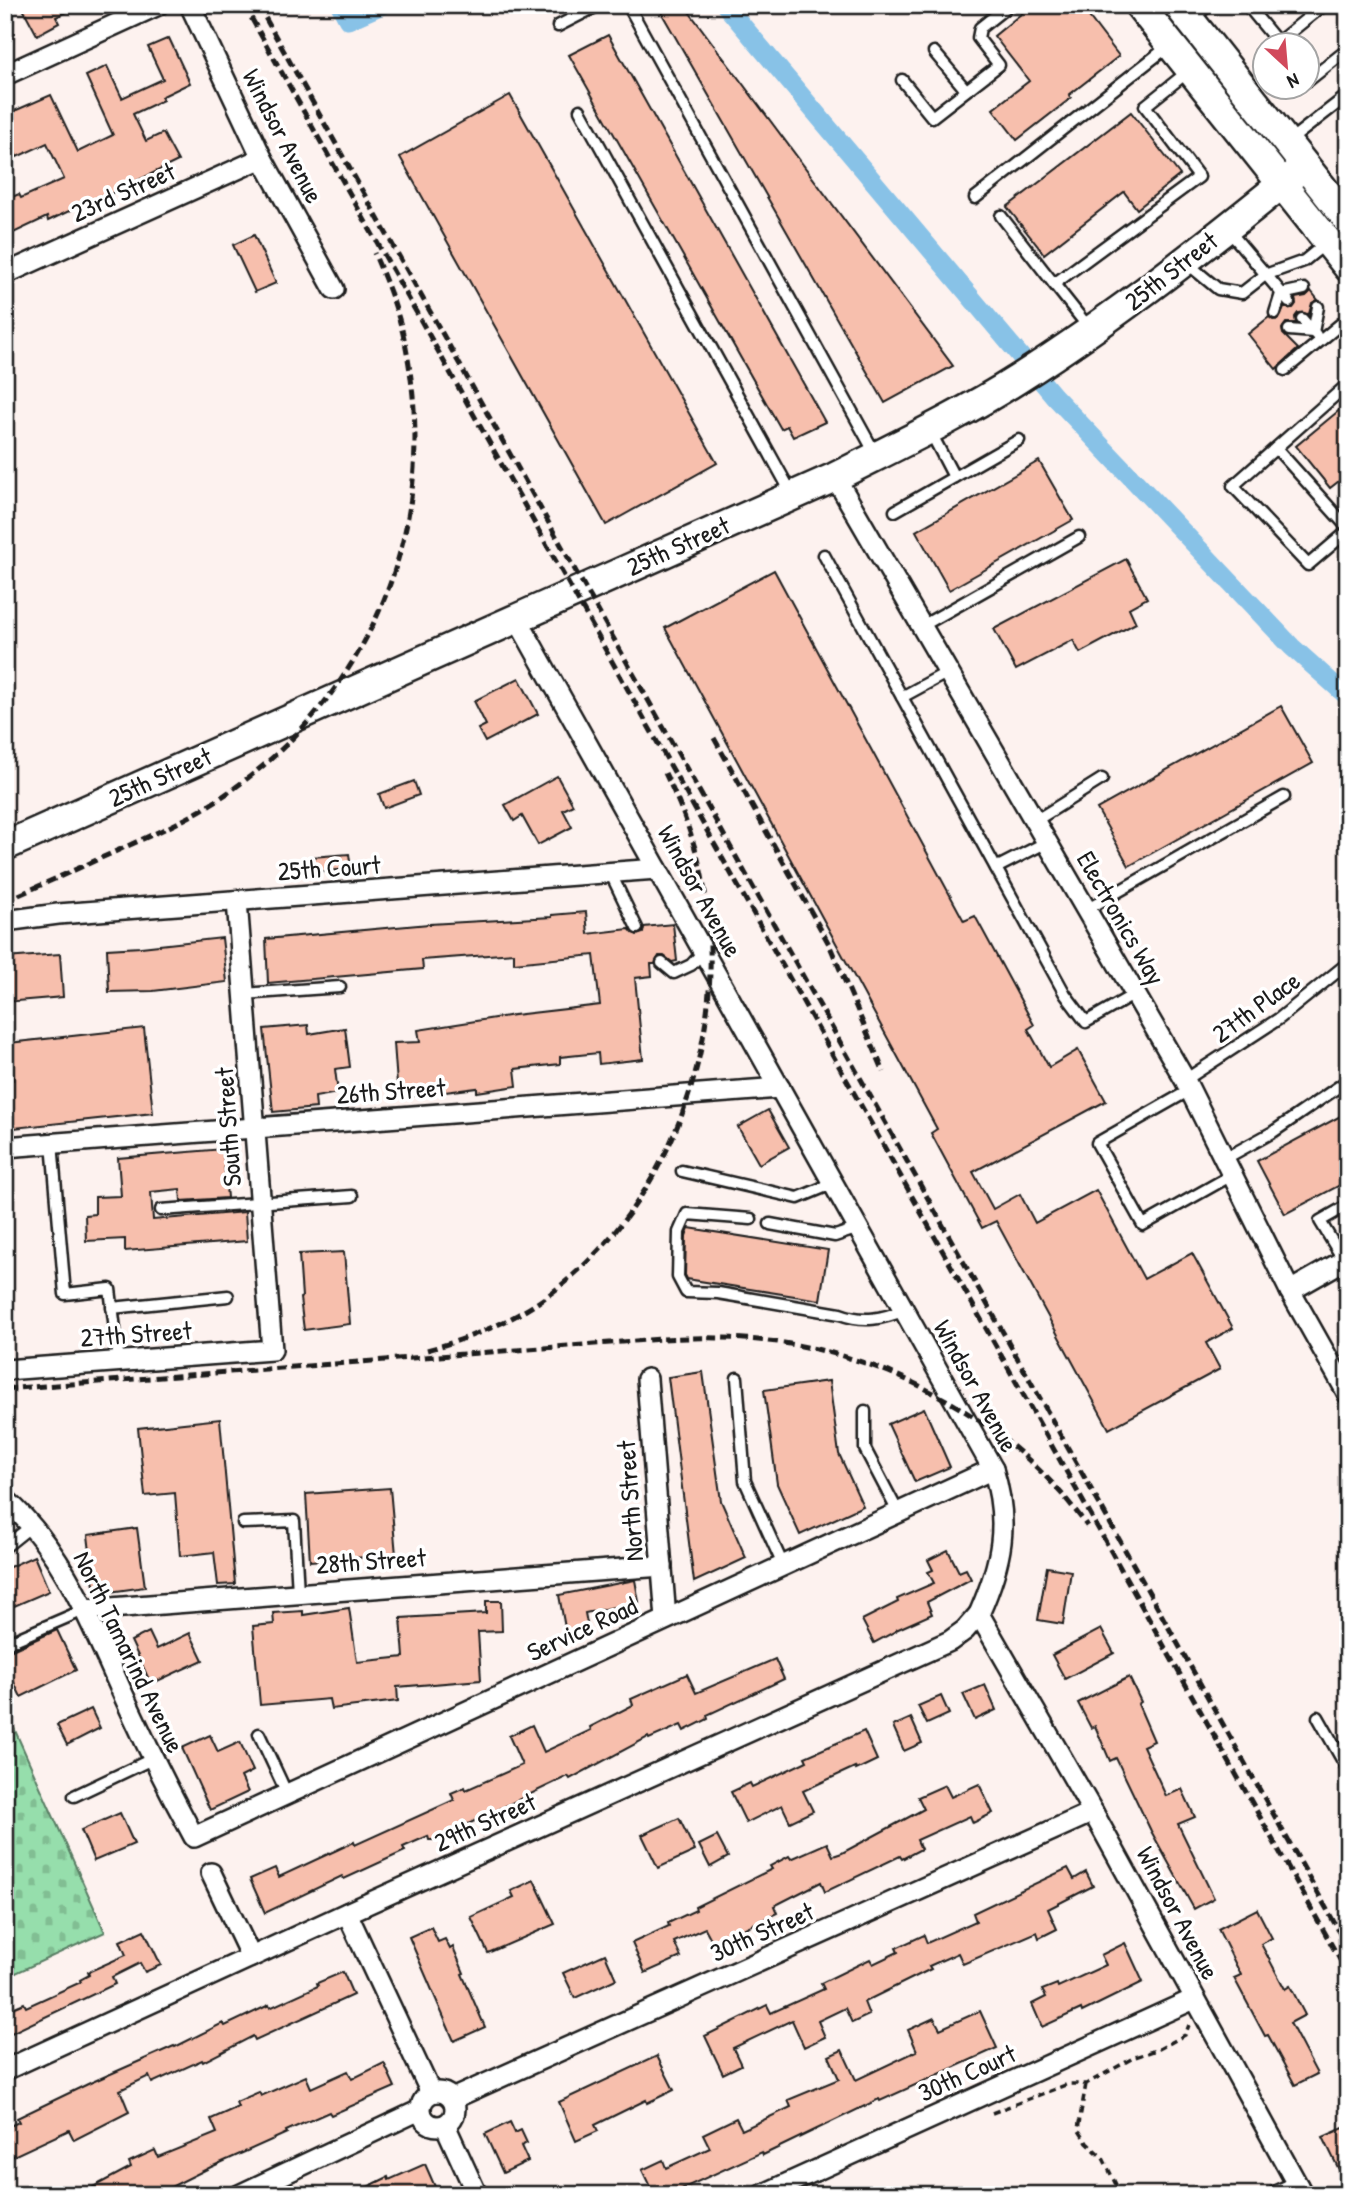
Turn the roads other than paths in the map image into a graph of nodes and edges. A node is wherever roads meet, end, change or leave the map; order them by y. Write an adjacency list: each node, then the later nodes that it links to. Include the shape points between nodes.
1 (158, 5): 18 (street)
2 (190, 5): 24 (street, Windsor Avenue)
3 (599, 5): 10 (lane)
4 (628, 5): 52 (lane)
5 (1009, 5): 20 (lane, via 980,28 978,38 999,65)
6 (1139, 5): 13 (main road)
7 (1247, 5): 11 (lane)
8 (1324, 5): 12 (lane)
9 (1192, 10): 23 (main road)
10 (558, 26)
11 (1269, 32)
12 (1293, 32)
13 (1171, 45): 16 (main road); 27 (lane)
14 (1348, 49): 17 (lane)
15 (934, 52): 20 (lane)
16 (1191, 70): 26 (main road); 36 (lane, via 1145,106 1199,177)
17 (1322, 70)
18 (5, 75)
19 (902, 80): 20 (lane, via 932,117)
20 (966, 90)
21 (1348, 95): 23 (lane)
22 (579, 110): 55 (lane)
23 (1286, 143): 25 (main road)
24 (262, 158): 34 (street, 23rd Street); 37 (street, Windsor Avenue)
25 (1304, 166): 26 (main road, 25th Street); 29 (main road)
26 (1282, 184): 30 (main road, 25th Street); 31 (main road)
27 (975, 198)
28 (1001, 216): 36 (lane)
29 (1348, 220)
30 (1226, 228): 32 (main road, 25th Street); 35 (lane)
31 (1328, 242): 33 (main road); 35 (lane, via 1304,261)
32 (1185, 261): 35 (lane, via 1218,289 1242,293); 45 (main road, 25th Street)
33 (1348, 267)
34 (5, 274)
35 (1265, 275): 39 (lane)
36 (1054, 284): 45 (lane)
37 (334, 289)
38 (1304, 289): 39 (lane)
39 (1285, 298): 41 (lane)
40 (1318, 307): 46 (lane)
41 (1275, 313)
42 (1302, 319): 46 (lane)
43 (1348, 321): 46 (lane)
44 (1289, 330): 46 (lane)
45 (1091, 331): 49 (main road, 25th Street, via 1016,381)
46 (1317, 336): 47 (lane)
47 (1285, 370)
48 (1348, 384): 51 (lane)
49 (929, 429): 52 (main road, 25th Street); 54 (lane)
50 (1019, 440): 54 (lane)
51 (1276, 448): 57 (lane); 57 (lane, via 1233,486 1308,565)
52 (876, 456): 53 (main road, 25th Street)
53 (835, 477): 55 (main road, 25th Street); 61 (street, Electronics Way)
54 (954, 477): 56 (lane)
55 (793, 495): 60 (main road, 25th Street)
56 (895, 511)
57 (1348, 530)
58 (1080, 537): 61 (lane)
59 (824, 555): 63 (lane)
60 (516, 617): 68 (main road, 25th Street); 70 (street, Windsor Avenue)
61 (922, 626): 62 (street, Electronics Way)
62 (948, 672): 63 (lane); 66 (street, Electronics Way)
63 (902, 697): 69 (lane)
64 (1102, 779): 66 (lane)
65 (1284, 797): 73 (lane)
66 (1035, 821): 67 (street, Electronics Way)
67 (1047, 842): 69 (lane); 73 (street, Electronics Way)
68 (5, 846)
69 (996, 868): 81 (lane, via 1065,994 1086,1022)
70 (657, 869): 71 (street, 25th Court); 76 (street, Windsor Avenue)
71 (610, 873): 72 (street, 25th Court); 75 (lane)
72 (237, 901): 74 (street, 25th Court); 80 (street, South Street)
73 (1086, 910): 81 (street, Electronics Way)
74 (5, 921)
75 (637, 928)
76 (704, 951): 77 (lane, via 691,965 674,973); 84 (street, Windsor Avenue)
77 (663, 963)
78 (1348, 963): 83 (lane, 27th Place)
79 (340, 987): 80 (lane)
80 (244, 994): 85 (street, South Street)
81 (1135, 995): 83 (street, Electronics Way)
82 (1347, 1081): 88 (lane)
83 (1187, 1085): 88 (street, Electronics Way); 88 (lane, 27th Place, via 1097,1143 1143,1225)
84 (780, 1088): 85 (street, 26th Street); 90 (street, Windsor Avenue)
85 (255, 1128): 86 (street, 26th Street); 92 (street, South Street)
86 (52, 1143): 87 (street, 26th Street); 101 (lane, via 65,1294 110,1289)
87 (5, 1147)
88 (1228, 1167): 99 (street, Electronics Way)
89 (682, 1171): 90 (lane, via 798,1198)
90 (834, 1184): 97 (street, Windsor Avenue)
91 (352, 1196): 92 (lane)
92 (260, 1202): 94 (lane); 103 (street, South Street)
93 (1348, 1205): 98 (lane, via 1320,1221)
94 (161, 1210)
95 (751, 1220): 102 (lane, via 687,1214 679,1232 677,1277 686,1292 718,1293 857,1320 884,1318)
96 (770, 1224): 97 (lane, via 835,1236)
97 (859, 1228): 102 (street, Windsor Avenue)
98 (1346, 1260): 99 (street)
99 (1290, 1291): 108 (street, Electronics Way)
100 (228, 1296): 101 (lane)
101 (112, 1308): 104 (lane)
102 (905, 1310): 110 (street, Windsor Avenue)
103 (272, 1350): 104 (street, 27th Street)
104 (119, 1361): 105 (street, 27th Street)
105 (5, 1370)
106 (737, 1378): 116 (lane, via 745,1481)
107 (647, 1379): 117 (street, North Street)
108 (1348, 1394)
109 (864, 1411): 112 (lane, via 865,1449)
110 (993, 1469): 112 (street, Service Road); 120 (street, Windsor Avenue, via 1002,1507 1002,1537 993,1581)
111 (5, 1499): 114 (street, North Tamarind Avenue)
112 (898, 1512): 116 (street, Service Road)
113 (243, 1523): 118 (lane, via 294,1521)
114 (30, 1527): 115 (lane); 119 (street, North Tamarind Avenue, via 60,1565)
115 (5, 1547)
116 (783, 1565): 121 (street, Service Road)
117 (662, 1566): 118 (street, 28th Street); 121 (street, North Street)
118 (298, 1593): 119 (street, 28th Street)
119 (84, 1610): 122 (lane); 125 (street, North Tamarind Avenue)
120 (979, 1614): 129 (street, Windsor Avenue); 132 (street, 29th Street, via 950,1641)
121 (666, 1619): 127 (street, Service Road)
122 (5, 1644)
123 (1318, 1717): 126 (lane)
124 (259, 1734): 127 (lane)
125 (152, 1759): 128 (lane); 130 (street, North Tamarind Avenue)
126 (1348, 1770)
127 (287, 1794): 130 (street, Service Road)
128 (74, 1796)
129 (1093, 1812): 134 (street, Windsor Avenue); 137 (street, 30th Street)
130 (194, 1837)
131 (211, 1873): 133 (street)
132 (347, 1913): 133 (street, 29th Street); 136 (street)
133 (251, 1957): 135 (street, 29th Street)
134 (1194, 1999): 140 (street, Windsor Avenue); 143 (street, 30th Court)
135 (5, 2070)
136 (431, 2093): 137 (street); 138 (street)
137 (452, 2099): 139 (street, via 454,2114)
138 (421, 2110): 139 (street, via 429,2124); 141 (street)
139 (445, 2125): 142 (street)
140 (1301, 2190): 144 (street)
141 (239, 2195)
142 (477, 2195)
143 (762, 2195)
144 (1278, 2195)

